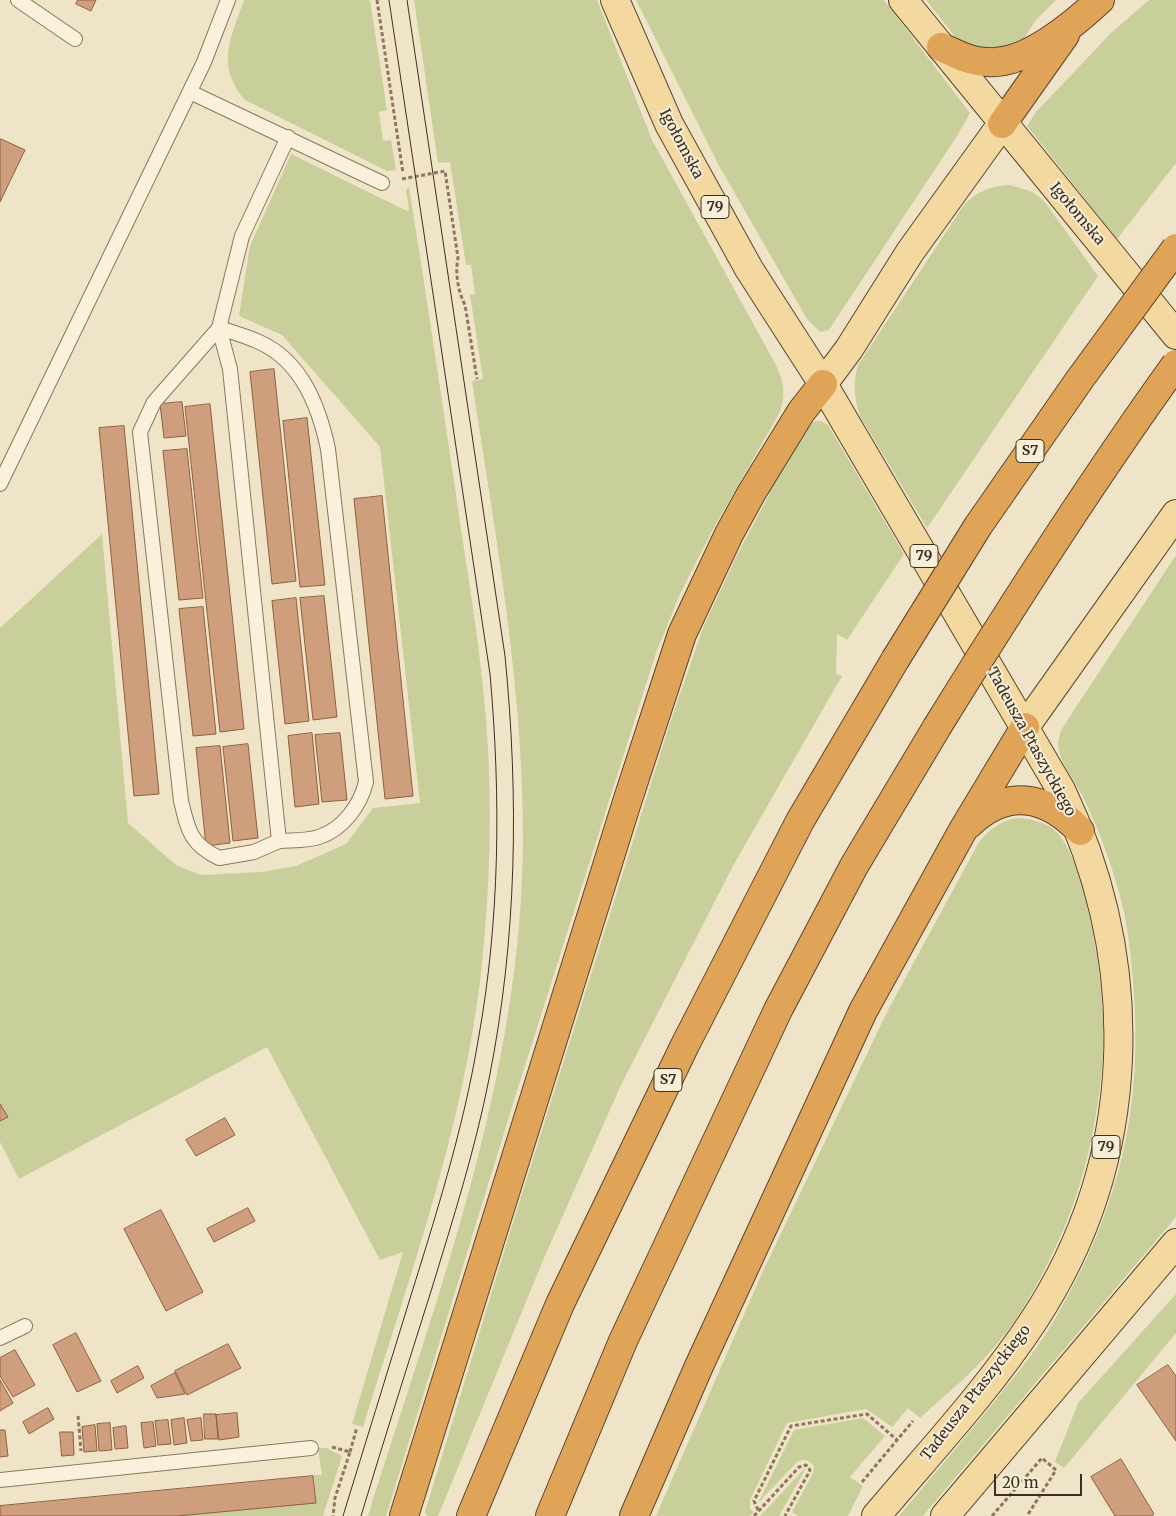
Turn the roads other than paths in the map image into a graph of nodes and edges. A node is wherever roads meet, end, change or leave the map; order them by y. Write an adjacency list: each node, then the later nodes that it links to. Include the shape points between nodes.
1 (18, 0): 7 (lane)
2 (228, 0): 9 (lane)
3 (615, 0): 17 (main road, Igołomska / 79, via 668,124 749,269)
4 (903, 0): 8 (main road, Igołomska)
5 (1100, 0): 6 (highway)
6 (1072, 26): 8 (highway, via 1016,57 990,63 966,59); 10 (highway)
7 (75, 39)
8 (941, 47): 10 (main road, Igołomska)
9 (190, 92): 11 (lane); 18 (lane)
10 (1002, 124): 15 (main road, Igołomska); 17 (main road, via 910,252)
11 (288, 137): 12 (lane); 14 (lane, via 242,236)
12 (382, 183)
13 (1176, 248): 30 (highway, S7, bridge, via 978,526 800,821 685,1045 560,1304)
14 (219, 328): 23 (lane, via 230,369); 23 (lane, via 272,349 300,375 323,426 328,449 366,782 361,799 345,821 319,837); 23 (lane, via 154,402 140,432 181,801 187,827 196,844 219,858 254,852)
15 (1176, 334)
16 (1176, 364): 31 (highway, bridge, via 1033,572 854,866 778,1010 623,1342)
17 (823, 384): 20 (main road, Tadeusza Ptaszyckiego / 79); 29 (highway, via 802,412 743,509 682,634)
18 (0, 484)
19 (1176, 514): 20 (main road)
20 (1025, 727): 21 (highway); 22 (main road, Tadeusza Ptaszyckiego / 79)
21 (963, 830): 22 (highway, via 986,812 1020,800 1049,805); 32 (highway, via 863,1011 699,1366)
22 (1080, 831): 33 (main road, Tadeusza Ptaszyckiego / 79, via 1108,922 1118,990 1116,1094 1093,1198 1070,1256 1034,1319 984,1388)
23 (279, 841)
24 (1176, 1243): 34 (main road)
25 (25, 1326): 26 (lane)
26 (0, 1338)
27 (311, 1448): 28 (lane)
28 (0, 1480)
29 (404, 1516)
30 (471, 1516)
31 (550, 1516)
32 (634, 1516)
33 (876, 1516)
34 (946, 1516)

